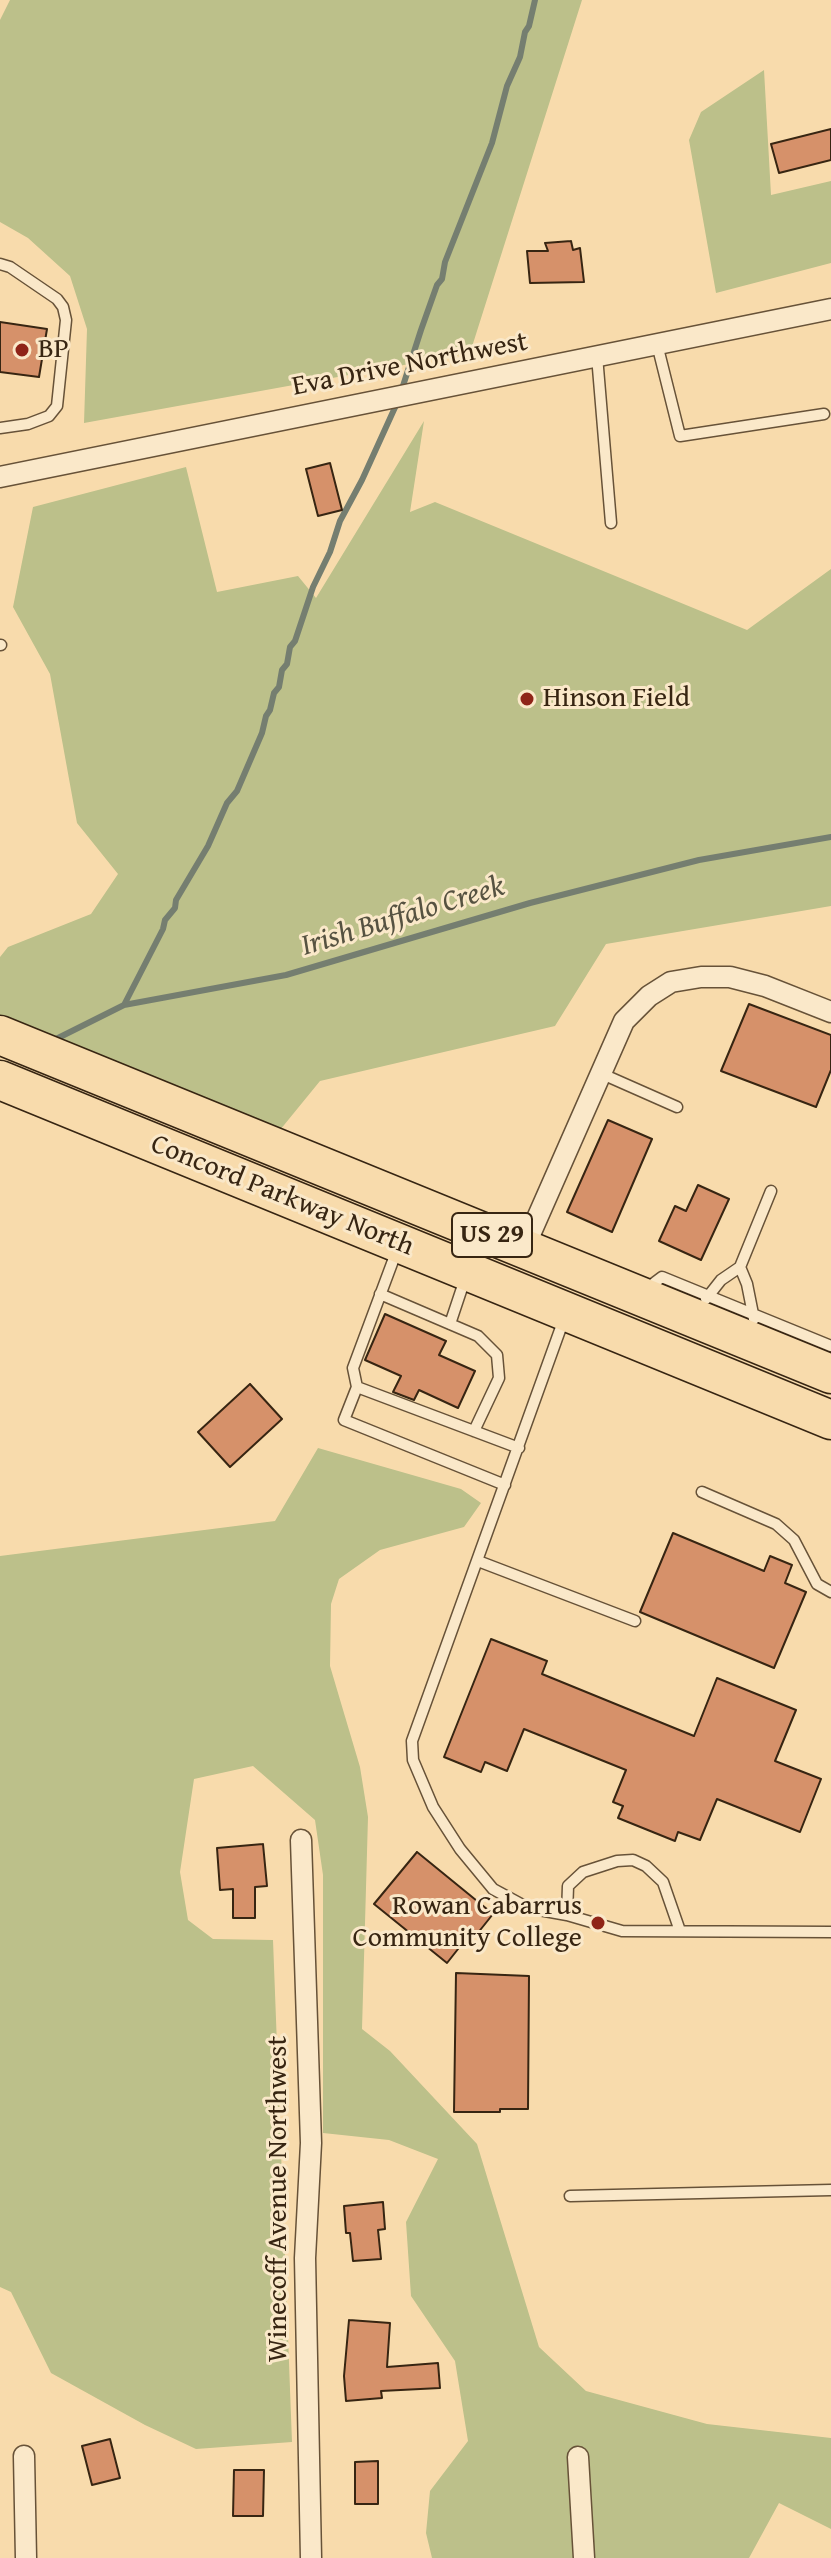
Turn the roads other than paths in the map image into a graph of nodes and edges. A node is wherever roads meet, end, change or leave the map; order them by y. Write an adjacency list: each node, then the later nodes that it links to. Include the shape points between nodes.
1 (0, 264): 6 (lane, via 57,299 66,320 57,406 49,416)
2 (831, 309): 3 (street, Eva Drive Northwest)
3 (657, 344): 4 (street, Eva Drive Northwest); 5 (lane, via 680,436)
4 (597, 356): 7 (street, Eva Drive Northwest); 8 (lane)
5 (824, 414)
6 (0, 428)
7 (0, 477)
8 (611, 523)
9 (831, 1012): 11 (street, via 730,977 671,982 624,1021)
10 (0, 1035): 16 (highway, Concord Parkway North / US 29)
11 (600, 1073): 13 (lane); 18 (street)
12 (0, 1080): 14 (highway, Concord Parkway North / US 29)
13 (677, 1107)
14 (147, 1141): 16 (highway, via 256,1163 447,1240 459,1237); 17 (highway, Concord Parkway North / US 29)
15 (771, 1191): 19 (lane)
16 (466, 1224): 18 (highway, Concord Parkway North / US 29)
17 (399, 1244): 20 (highway, Concord Parkway North / US 29); 21 (lane)
18 (524, 1248): 22 (highway, Concord Parkway North / US 29, via 647,1298)
19 (740, 1267): 22 (lane, via 721,1280); 25 (lane)
20 (467, 1272): 23 (highway, Concord Parkway North / US 29); 24 (lane)
21 (380, 1294): 24 (lane); 28 (lane, via 353,1368)
22 (702, 1307): 25 (highway, Concord Parkway North / US 29)
23 (566, 1312): 29 (highway, Concord Parkway North / US 29); 31 (lane)
24 (450, 1324): 30 (lane, via 478,1336 497,1355 499,1378)
25 (755, 1329): 26 (lane); 27 (highway, Concord Parkway North / US 29)
26 (831, 1346)
27 (831, 1374)
28 (357, 1387): 30 (lane); 32 (lane, via 344,1420)
29 (831, 1420)
30 (474, 1431): 31 (lane)
31 (519, 1448): 32 (lane)
32 (505, 1485): 34 (lane)
33 (702, 1492): 35 (lane, via 776,1524 794,1540 817,1584)
34 (478, 1561): 36 (lane); 38 (lane, via 412,1741 413,1760 433,1807 493,1889 528,1908)
35 (831, 1592)
36 (635, 1621)
37 (301, 1840): 46 (street, Winecoff Avenue Northwest, via 311,2143 305,2258)
38 (567, 1915): 39 (lane, via 622,1931); 39 (lane, via 568,1886 583,1872 633,1860 663,1882)
39 (680, 1931): 40 (lane)
40 (831, 1932)
41 (831, 2190): 42 (lane)
42 (570, 2196)
43 (24, 2456): 45 (street)
44 (578, 2457): 47 (street)
45 (26, 2558)
46 (311, 2558)
47 (584, 2558)

